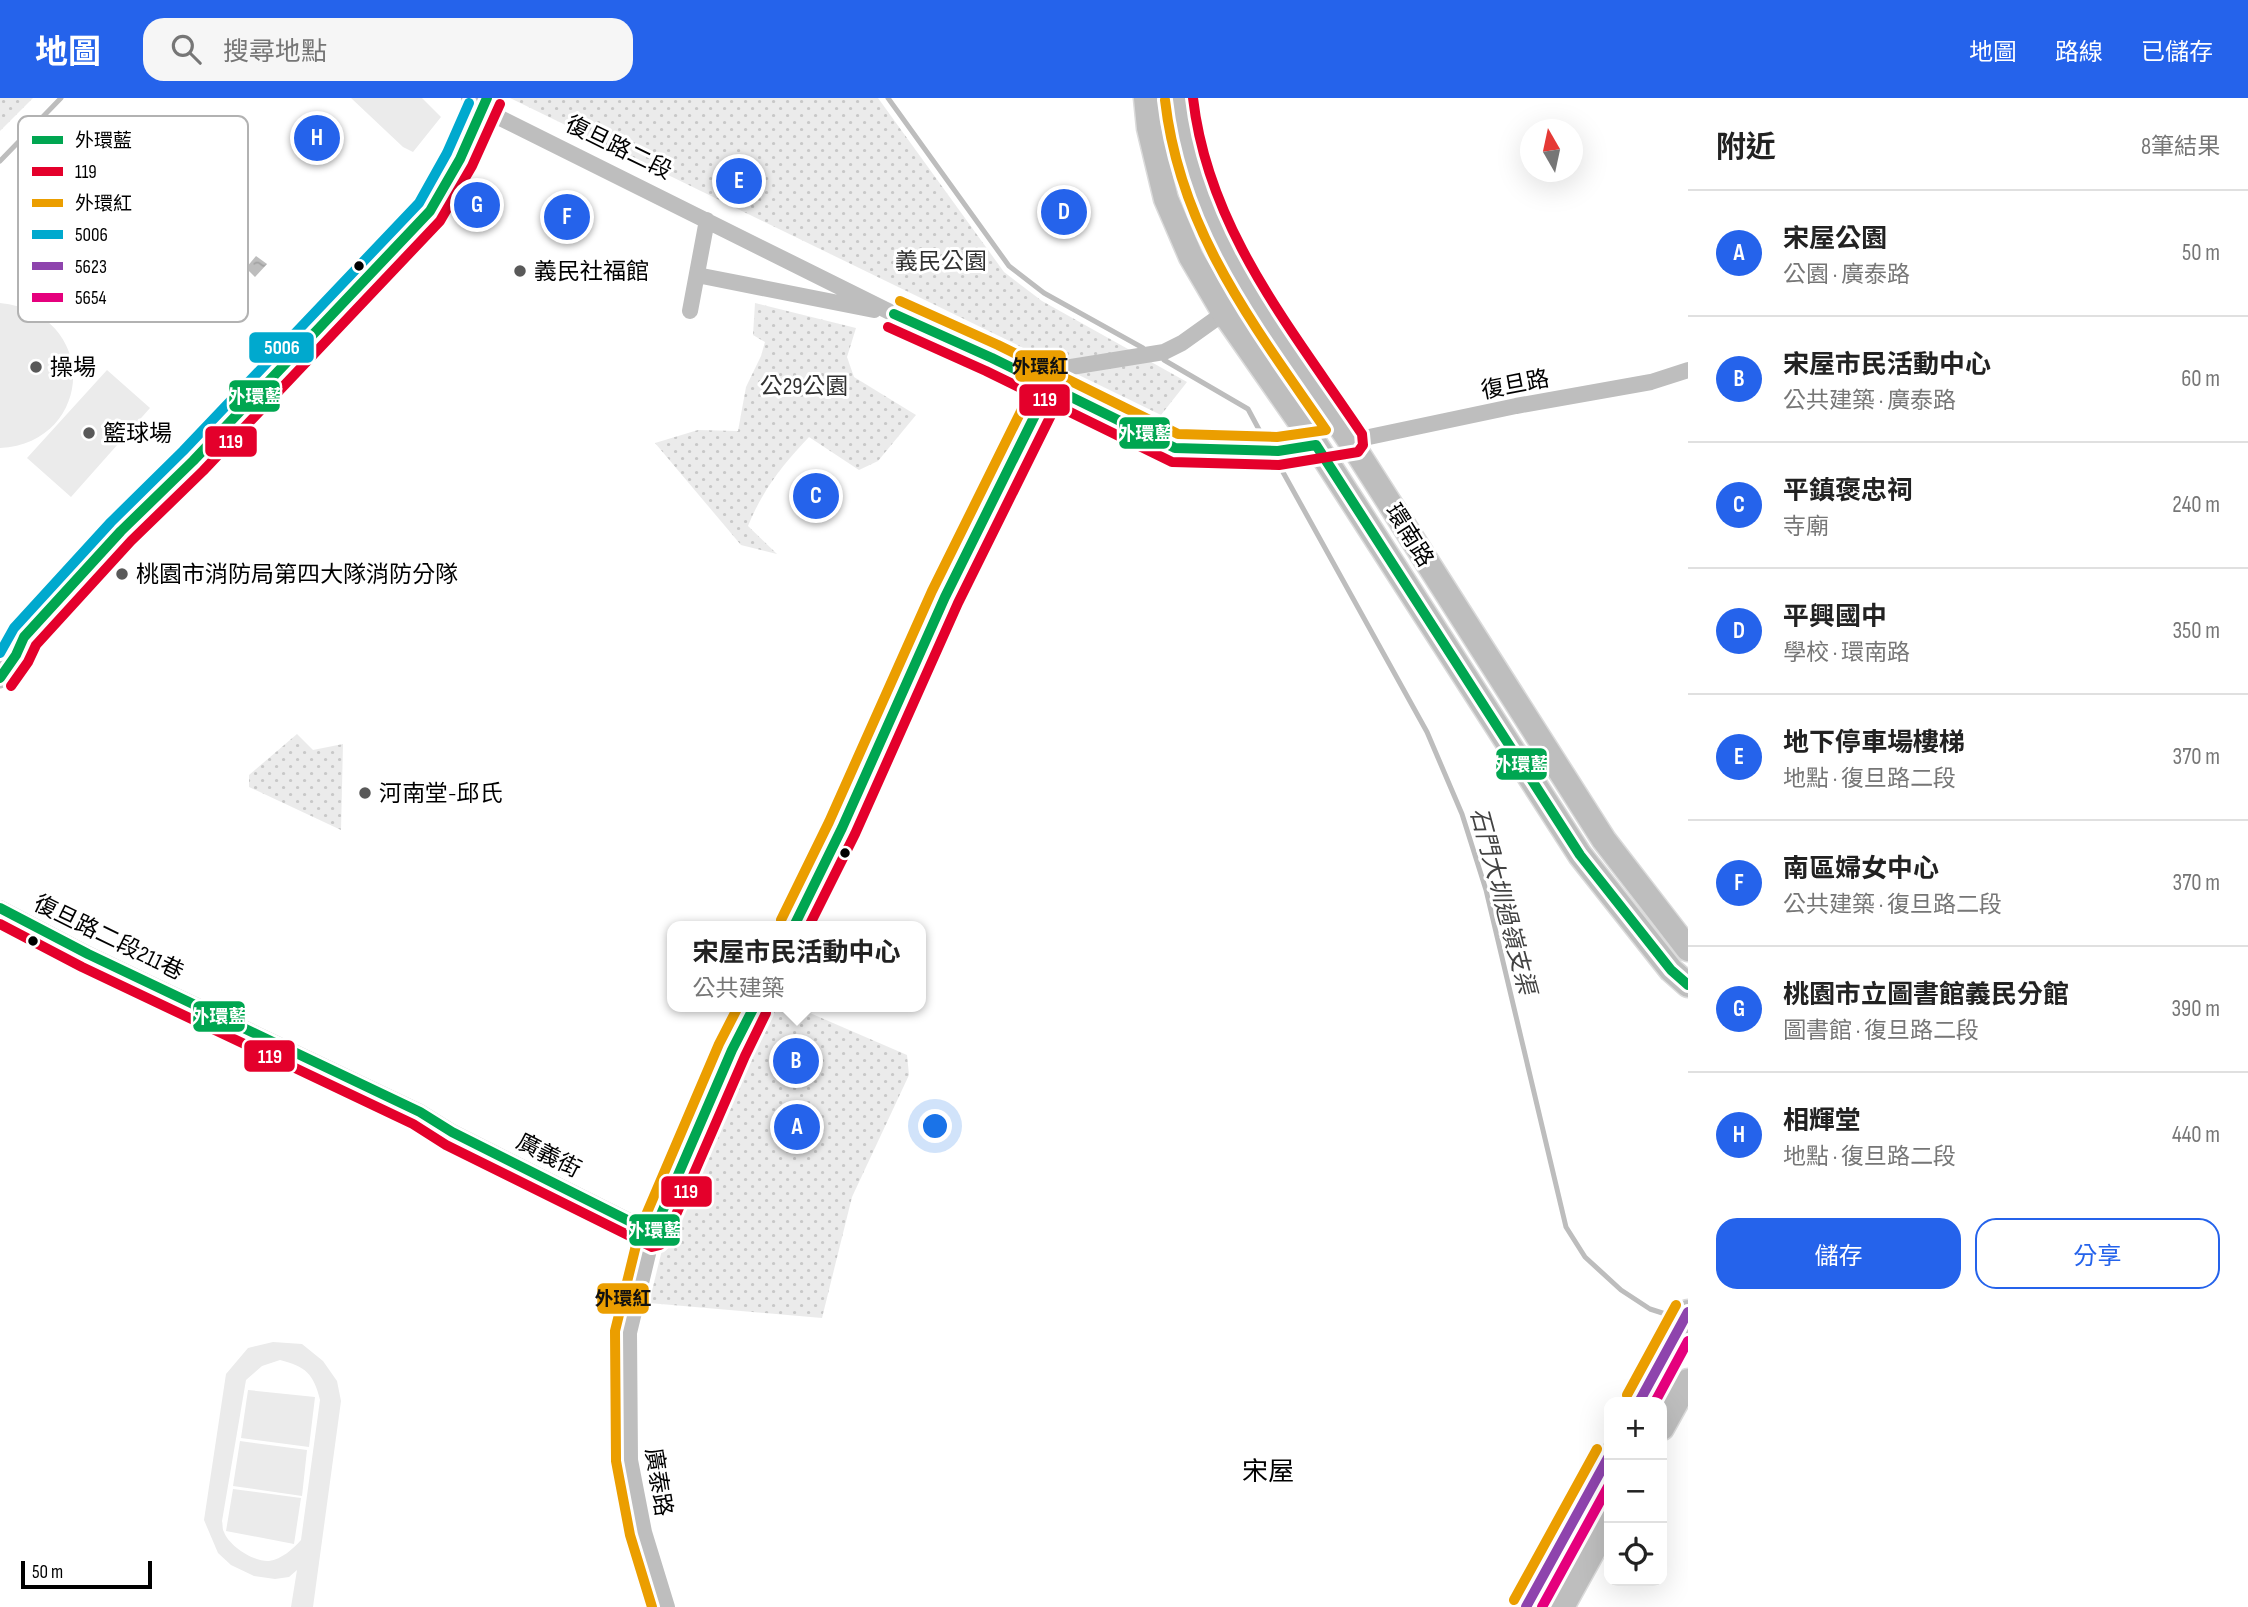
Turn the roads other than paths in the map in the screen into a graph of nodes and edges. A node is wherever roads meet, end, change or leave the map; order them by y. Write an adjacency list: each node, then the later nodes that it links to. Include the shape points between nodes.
1 (1146, 98): 7 (main road, 環南路, via 1166,198 1191,257)
2 (1179, 98): 11 (main road, 環南路, via 1187,153 1217,232 1259,306)
3 (480, 102): 4 (street, 復旦路二段); 13 (street, 復旦路二段, via 460,159 430,211 121,531 24,637)
4 (707, 220): 5 (street); 8 (street, 復旦路二段)
5 (697, 275): 6 (street); 8 (street)
6 (690, 311)
7 (1224, 313): 10 (street, via 1164,352 1071,368); 12 (main road, 環南路)
8 (894, 314): 10 (street, 復旦路二段)
9 (1688, 370): 11 (street, 復旦路, via 1651,382)
10 (1049, 387): 12 (street, 復旦路二段, via 1175,448 1278,451); 15 (street, via 944,597)
11 (1350, 441): 12 (street, 復旦路二段); 16 (main road, 環南路, via 1604,840)
12 (1316, 444): 17 (main road, 環南路, via 1580,855)
13 (0, 678)
14 (0, 908): 19 (street, 復旦路二段211巷)
15 (796, 921)
16 (1688, 949)
17 (1688, 985)
18 (751, 1012): 20 (street, 廣泰路)
19 (426, 1115): 20 (street, 廣義街)
20 (653, 1233): 27 (street, 廣泰路, via 629,1333 630,1460 644,1532)
21 (1688, 1312): 23 (main road)
22 (1688, 1381): 24 (main road)
23 (1642, 1397)
24 (1667, 1419)
25 (1607, 1460): 28 (main road)
26 (1608, 1523): 29 (main road)
27 (667, 1607)
28 (1526, 1607)
29 (1562, 1607)

